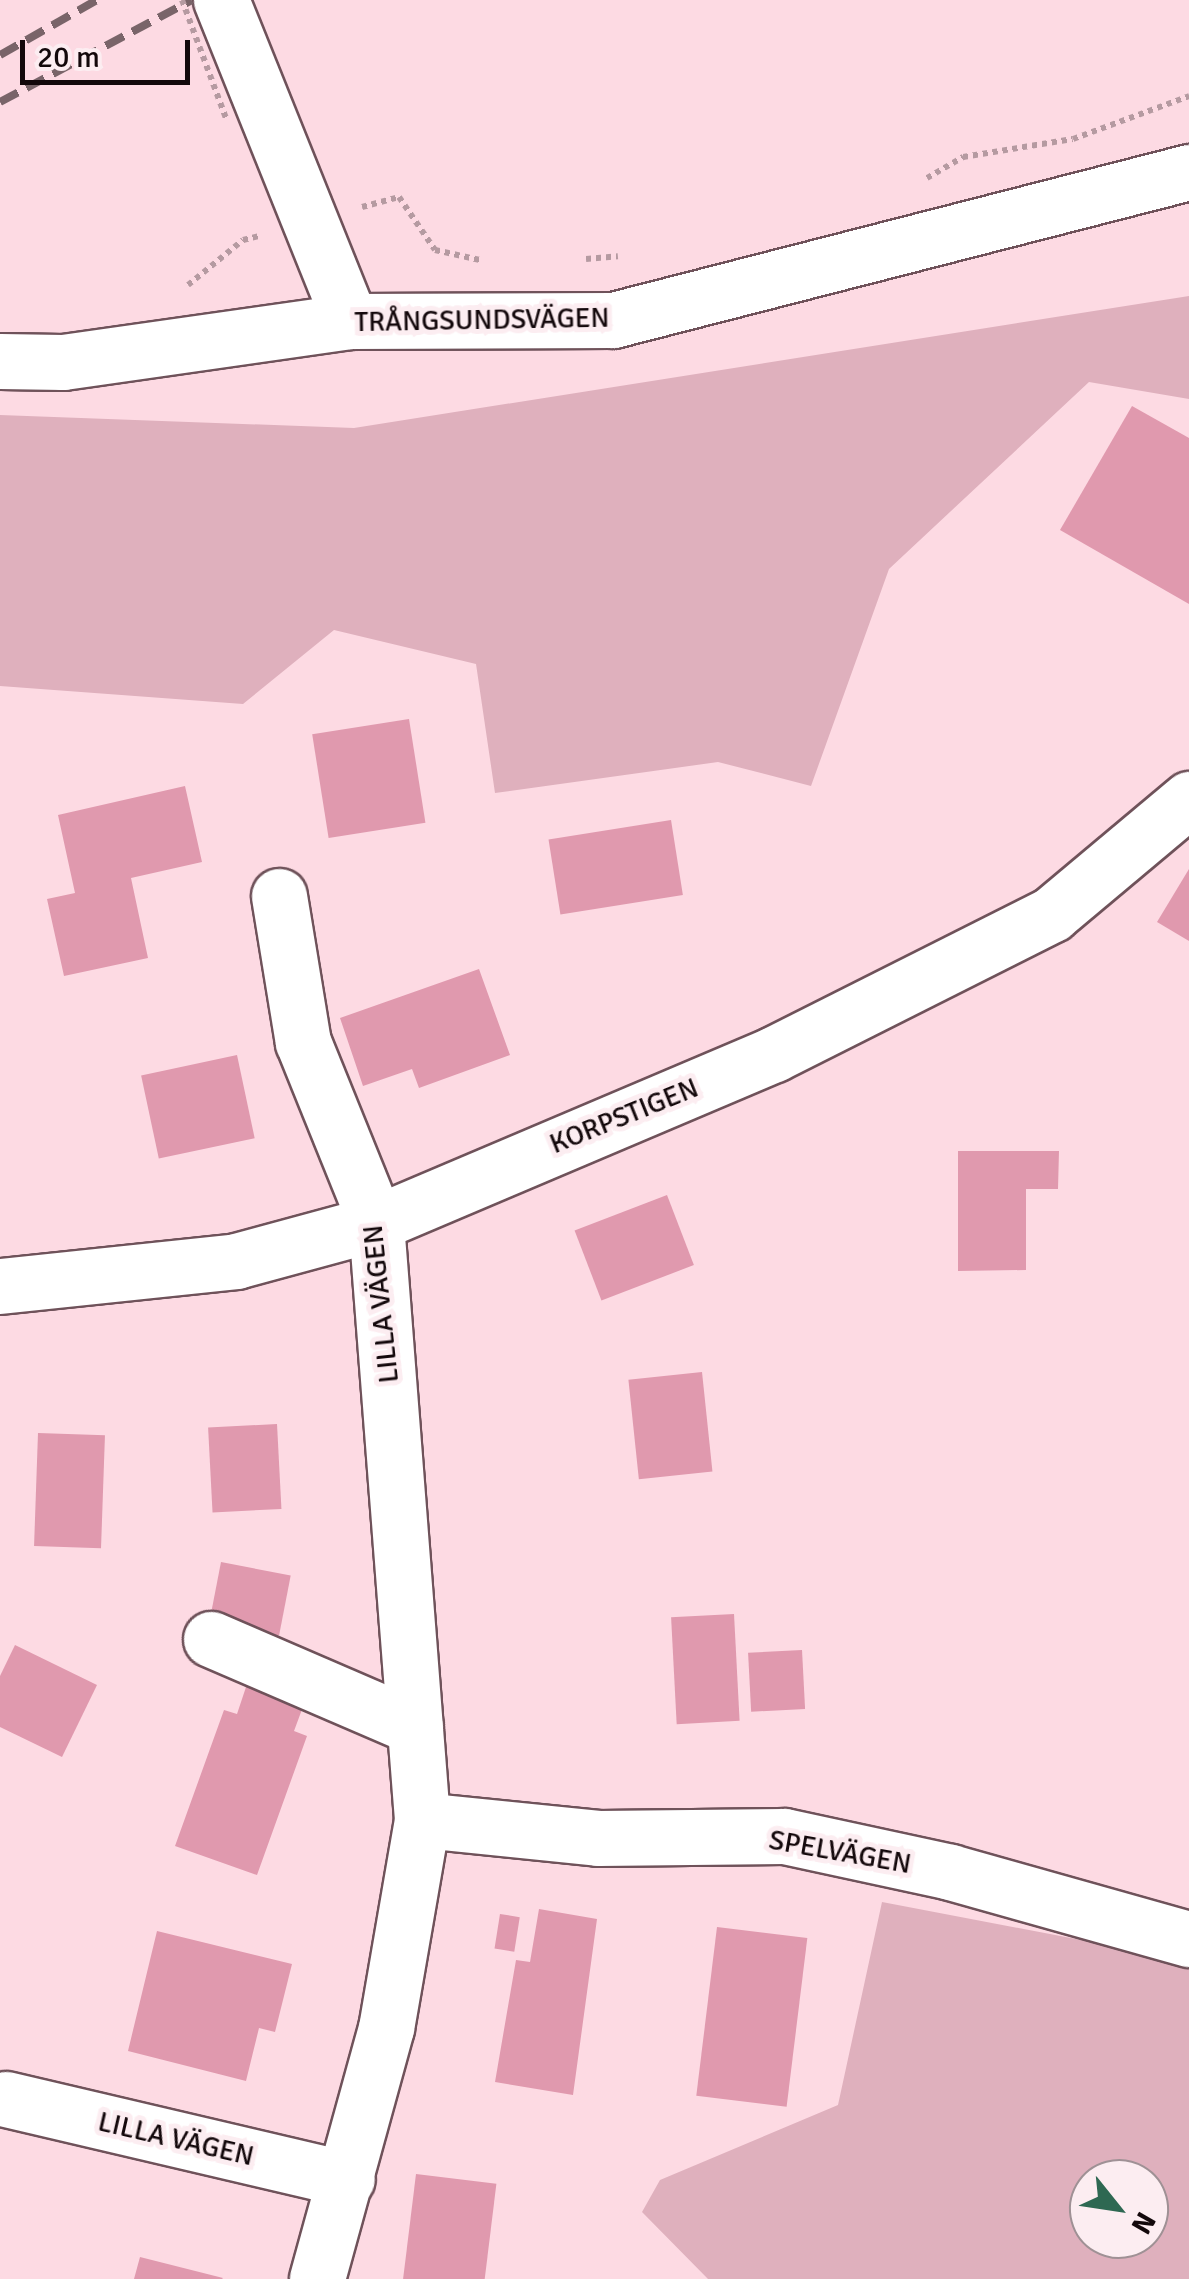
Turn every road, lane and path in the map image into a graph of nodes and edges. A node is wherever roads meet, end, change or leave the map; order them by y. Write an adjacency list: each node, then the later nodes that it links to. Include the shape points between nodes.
1 (182, 0): 4 (path, bridge)
2 (221, 0): 4 (street)
3 (1189, 96): 6 (path, via 1161,112 1073,139 963,157)
4 (244, 112): 7 (street)
5 (1189, 172): 12 (street, TRÅNGSUNDSVÄGEN, via 613,320)
6 (918, 184)
7 (310, 222): 8 (path); 11 (path, via 399,197 436,250); 12 (street)
8 (243, 240)
9 (630, 255): 10 (path)
10 (570, 261)
11 (492, 263)
12 (350, 321): 13 (street, TRÅNGSUNDSVÄGEN, via 63,362)
13 (0, 361)
14 (1189, 799): 16 (street, KORPSTIGEN, via 1035,923 774,1054)
15 (279, 896): 16 (street, LILLA VÄGEN, via 303,1042)
16 (376, 1223): 17 (street, KORPSTIGEN, via 236,1261); 19 (street, LILLA VÄGEN)
17 (0, 1286)
18 (211, 1640): 19 (street)
19 (416, 1727): 20 (street, LILLA VÄGEN)
20 (422, 1820): 21 (street, SPELVÄGEN, via 598,1838 784,1836 950,1872); 23 (street, LILLA VÄGEN, via 386,2028)
21 (1189, 1939)
22 (6, 2099): 23 (street, LILLA VÄGEN)
23 (347, 2180): 24 (street, LILLA VÄGEN)
24 (317, 2279)

